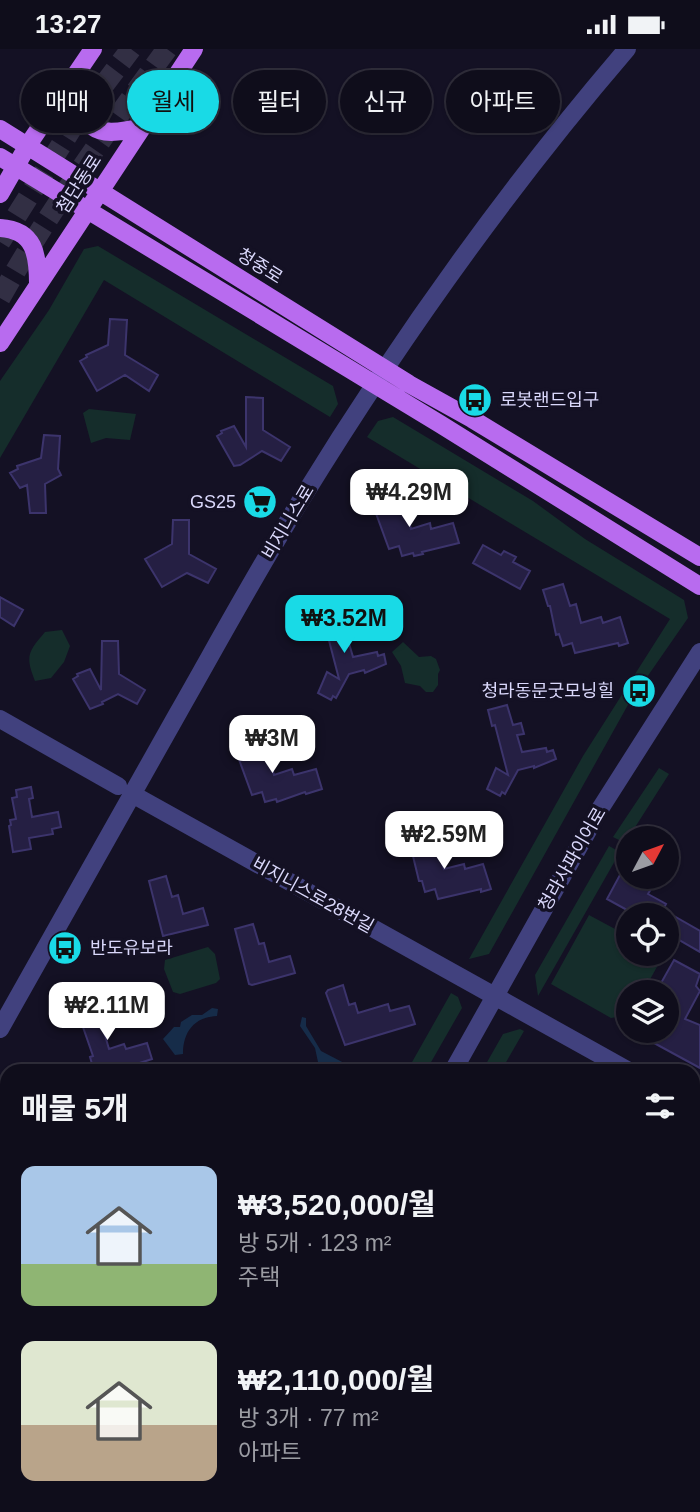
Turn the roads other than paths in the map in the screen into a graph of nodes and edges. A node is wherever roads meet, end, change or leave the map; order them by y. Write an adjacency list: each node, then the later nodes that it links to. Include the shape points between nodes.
1 (93, 49): 4 (main road)
2 (194, 49): 5 (main road, 첨단동로)
3 (627, 49): 18 (street, 비지니스로, via 570,114)
4 (79, 70)
5 (180, 70)
6 (0, 129): 9 (main road, 청중로)
7 (36, 133): 9 (main road)
8 (138, 133): 12 (main road, 첨단동로)
9 (28, 145): 11 (main road); 12 (main road, 청중로)
10 (0, 156): 11 (main road)
11 (16, 166): 13 (main road); 14 (main road)
12 (99, 191): 14 (main road, 첨단동로); 18 (main road, 청중로)
13 (0, 194)
14 (87, 209): 16 (main road, 첨단동로); 19 (main road)
15 (0, 228): 16 (main road, via 22,235 33,247)
16 (38, 284): 17 (main road, 첨단동로)
17 (0, 343)
18 (386, 368): 19 (street, 비지니스로); 20 (main road, 청중로)
19 (376, 385): 21 (main road); 24 (street, 비지니스로)
20 (700, 557)
21 (700, 586)
22 (700, 652): 25 (street, 청라사파이어로, via 615,784)
23 (0, 719): 24 (street, 비지니스로28번길)
24 (125, 790): 25 (street, 비지니스로28번길); 26 (street, 비지니스로)
25 (494, 996): 27 (street, 청라사파이어로); 28 (street, 비지니스로28번길)
26 (0, 1029)
27 (457, 1064)
28 (616, 1064)

